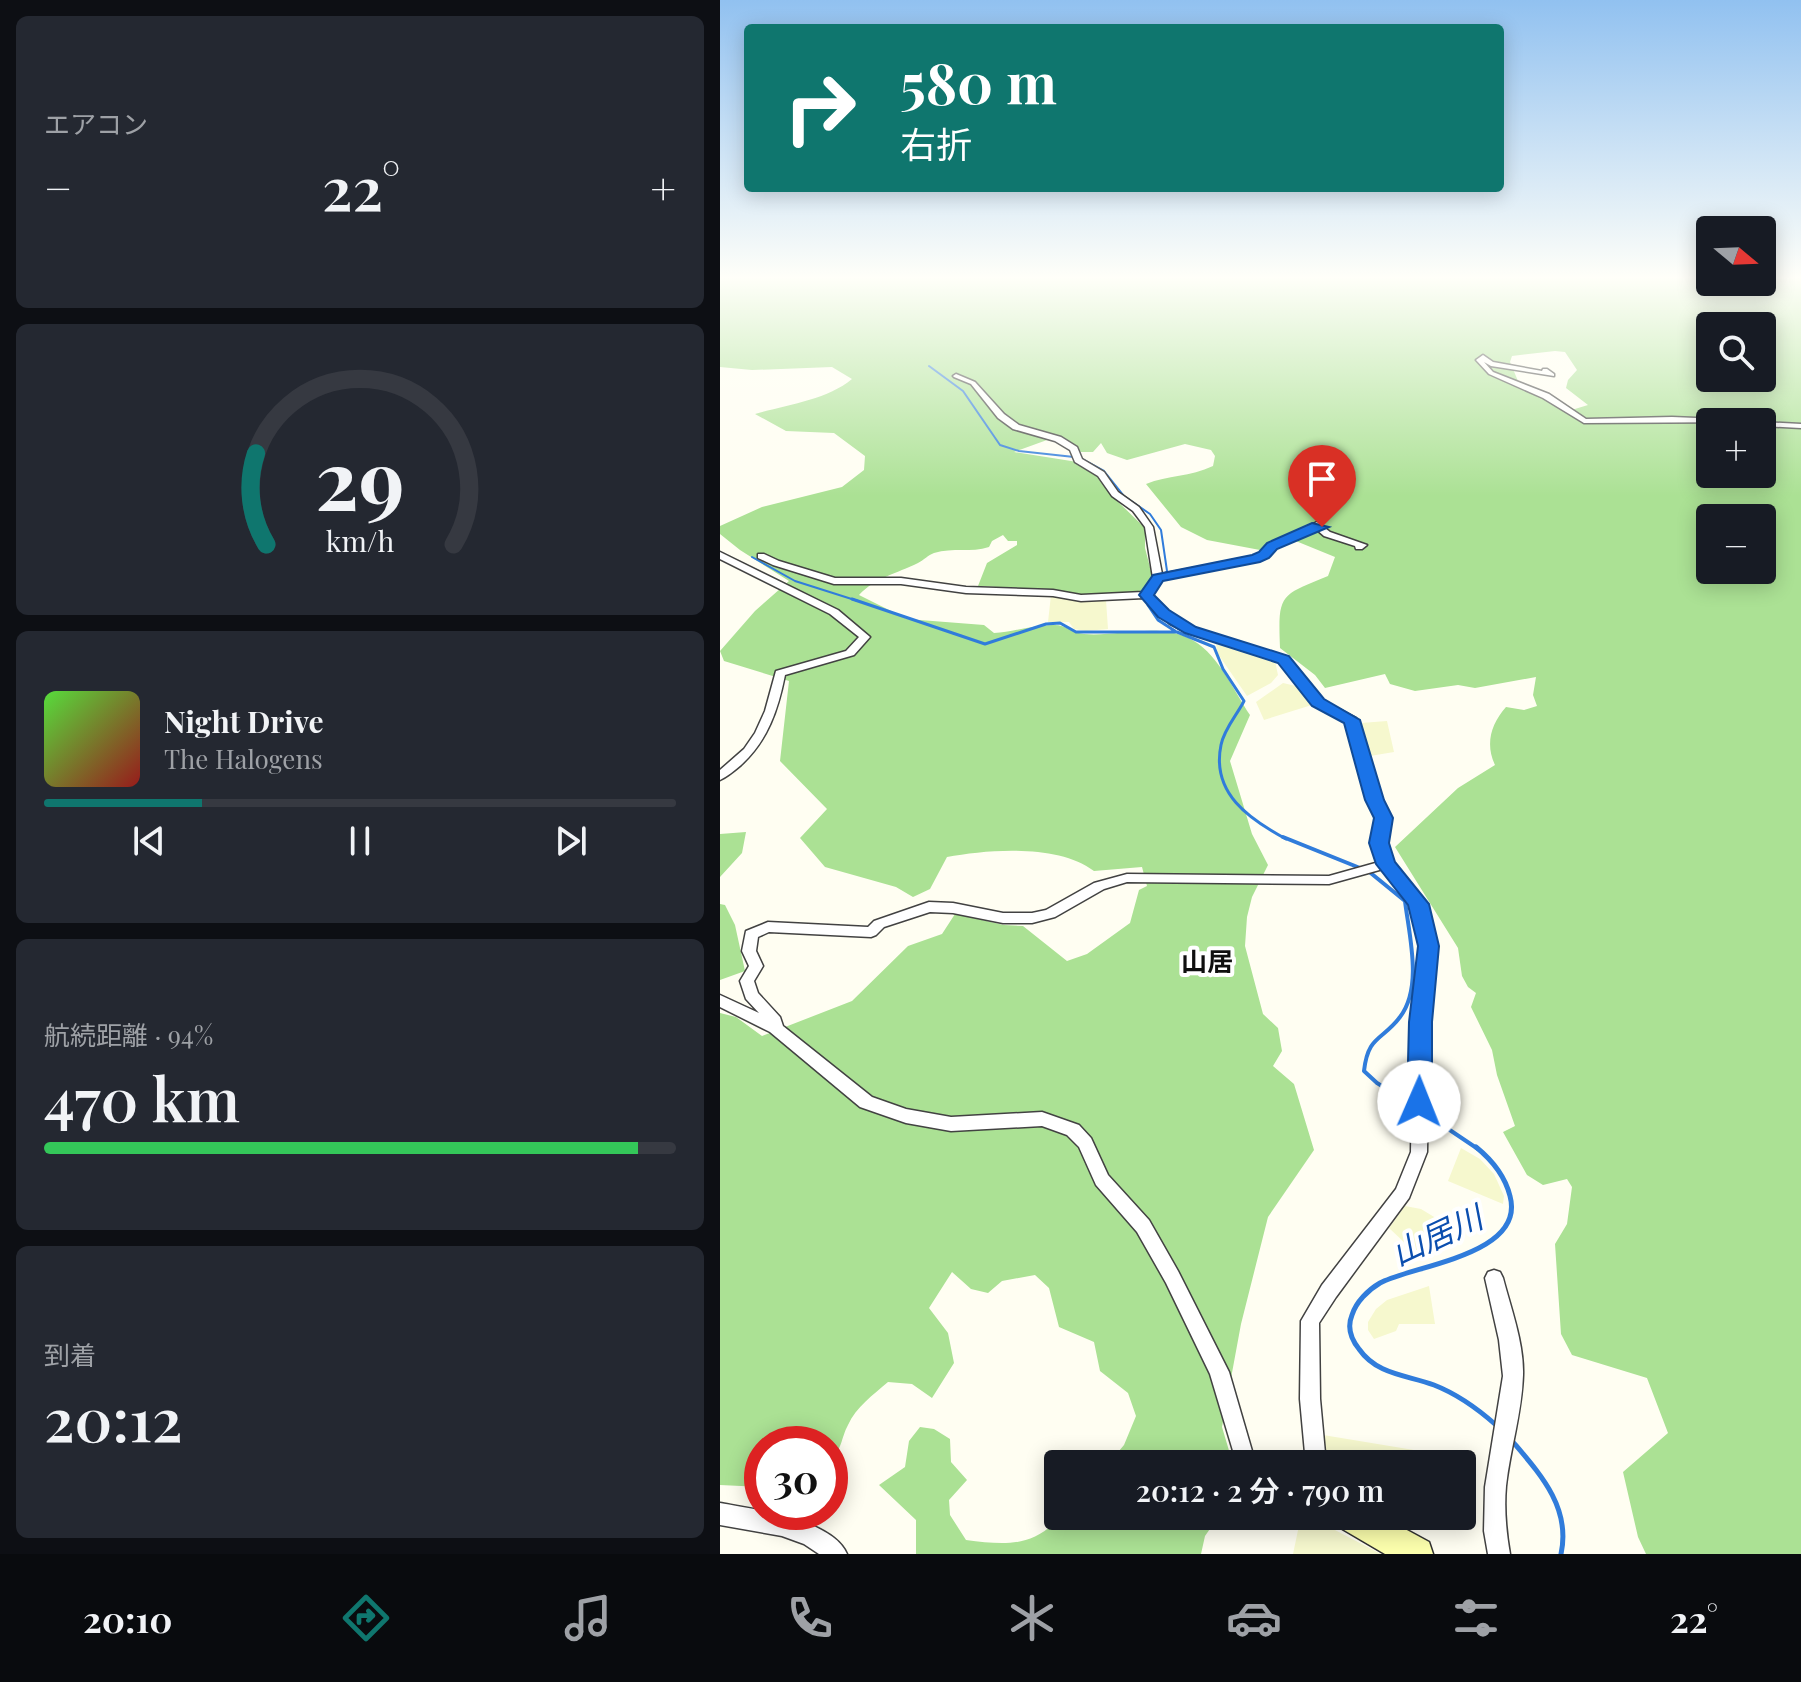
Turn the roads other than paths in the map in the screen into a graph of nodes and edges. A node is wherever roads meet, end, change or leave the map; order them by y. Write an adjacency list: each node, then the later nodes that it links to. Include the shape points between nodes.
1 (1545, 370): 3 (street, via 1552,375 1479,360 1491,373 1546,396 1584,421)
2 (956, 376): 9 (street, via 973,383 1016,427 1058,439 1101,474 1149,527)
3 (1696, 420)
4 (1776, 425): 5 (street)
5 (1801, 426)
6 (1359, 547): 9 (street, via 1317,525 1255,559)
7 (720, 555): 11 (street, via 834,612 865,637 850,653 780,673 758,741 745,759)
8 (761, 556): 10 (street, via 834,581 901,581 1081,598)
9 (1158, 578): 10 (street)
10 (1146, 595): 12 (street, via 1190,630 1283,660 1318,702 1352,720 1384,818 1379,843)
11 (720, 776)
12 (1386, 864): 14 (street, via 1329,880 1127,878 1032,918 929,907 879,924 871,932 768,927 751,934 749,951 756,966 747,981); 17 (street, via 1418,904 1429,946 1421,1022 1419,1152 1403,1193 1310,1321)
13 (720, 1000): 14 (street)
14 (775, 1028): 16 (street, via 866,1102 906,1116 951,1124 1042,1119 1073,1130 1102,1180 1143,1226 1172,1277 1219,1372)
15 (1494, 1278): 22 (street, via 1513,1372 1494,1479)
16 (1242, 1450)
17 (1315, 1450)
18 (720, 1514): 20 (street, via 795,1530)
19 (1375, 1530): 21 (street)
20 (836, 1554)
21 (1417, 1554)
22 (1499, 1554)

